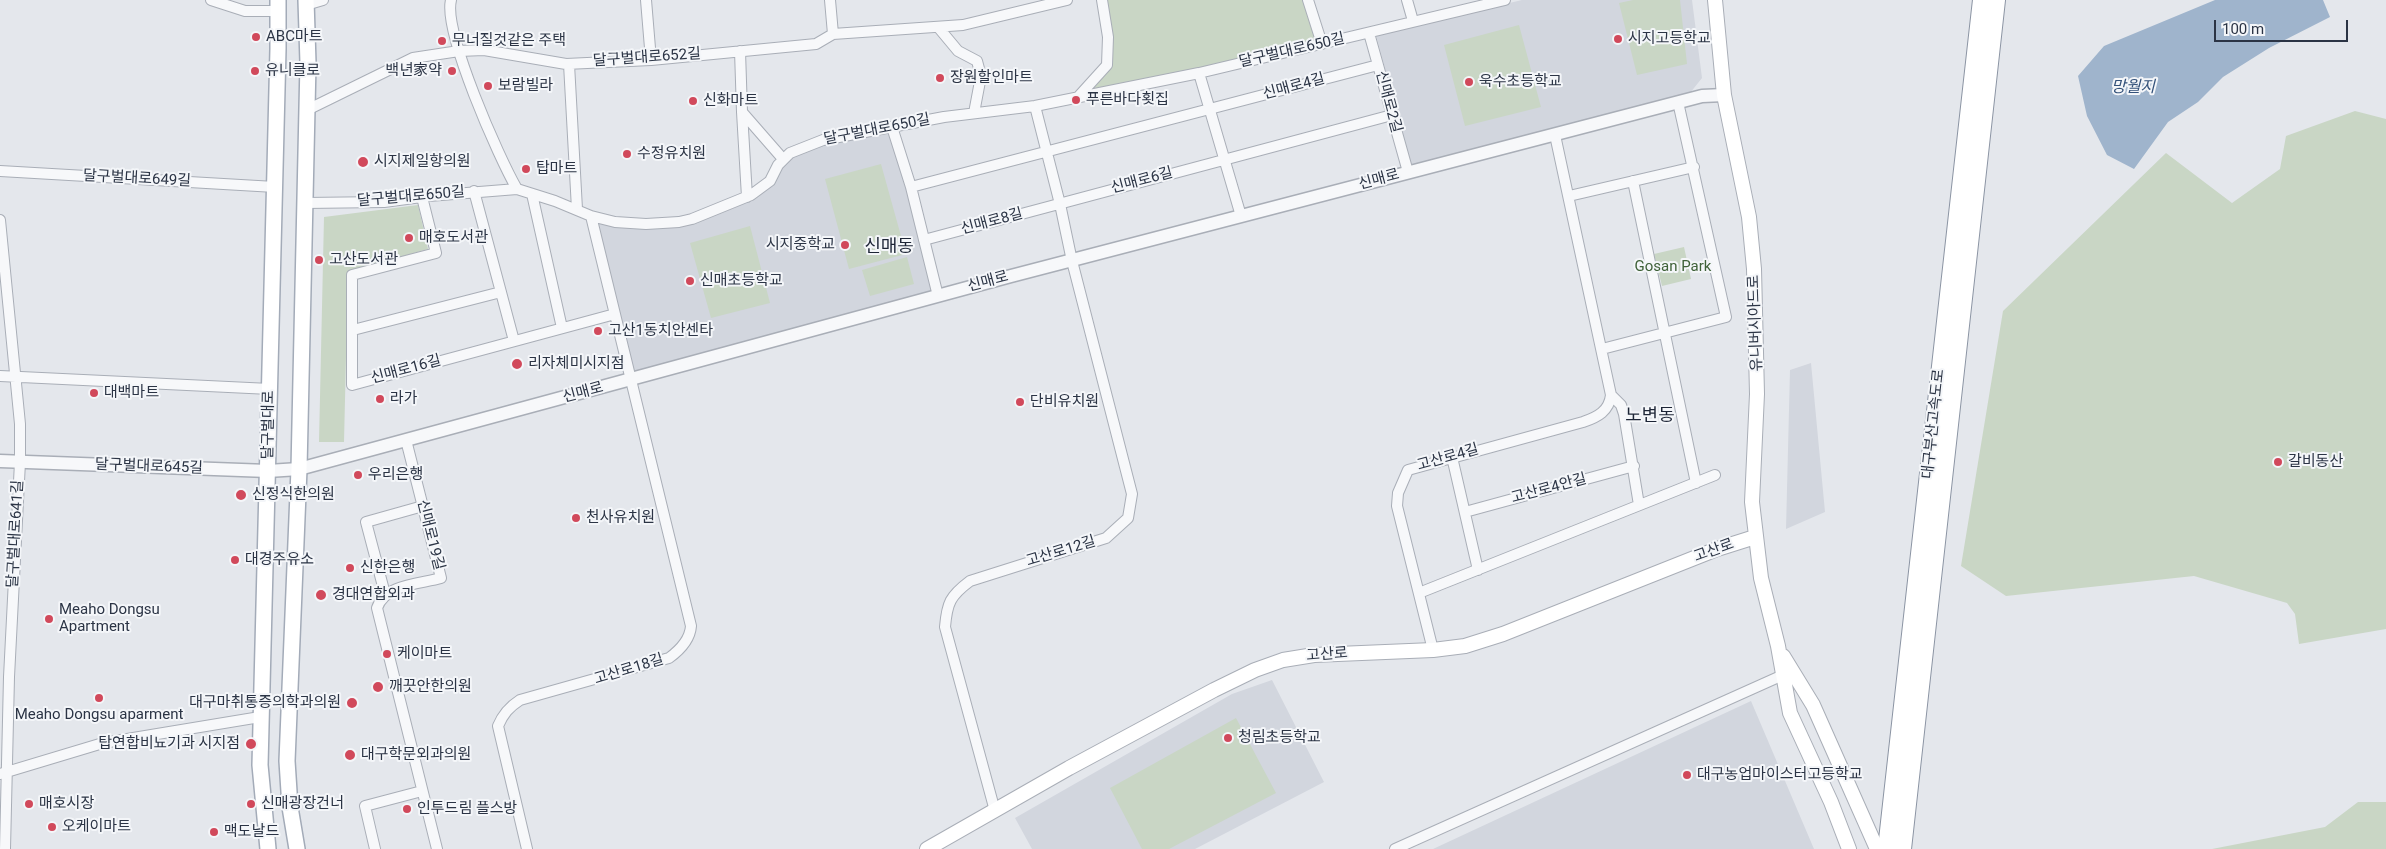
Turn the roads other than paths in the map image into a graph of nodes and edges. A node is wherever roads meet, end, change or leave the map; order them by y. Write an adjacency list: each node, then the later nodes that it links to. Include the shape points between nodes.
1 (211, 0): 15 (street, via 245,11)
2 (323, 0): 14 (street, 달구벌대로)
3 (451, 0): 23 (street, via 450,11)
4 (646, 0): 24 (street)
5 (830, 0): 19 (street)
6 (1067, 0): 17 (street, 달구벌대로652길, via 963,25)
7 (1102, 0): 29 (street, via 1108,37 1108,65)
8 (1308, 0): 21 (street)
9 (1407, 0): 16 (street)
10 (1505, 0): 16 (street, 달구벌대로650길)
11 (1715, 0): 28 (main road, 유니버시아드로)
12 (1982, 0): 20 (highway, 대구부산고속도로)
13 (1996, 0): 20 (highway, 대구부산고속도로)
14 (306, 3): 33 (main road, 달구벌대로)
15 (278, 6): 46 (main road, 달구벌대로)
16 (1413, 21): 18 (street, 달구벌대로650길)
17 (938, 27): 19 (street, 달구벌대로652길); 35 (street, via 958,51 977,61 981,76)
18 (1369, 33): 21 (street, 달구벌대로650길); 26 (street, 신매로2길)
19 (833, 34): 22 (street, 달구벌대로652길, via 816,44)
20 (1984, 42): 86 (highway, 대구부산고속도로)
21 (1322, 44): 27 (street, 달구벌대로650길)
22 (740, 50): 24 (street, 달구벌대로652길); 34 (street)
23 (459, 51): 25 (street, 달구벌대로652길, via 484,50); 33 (street, 달구벌대로652길, via 413,58); 48 (street, via 474,94)
24 (651, 60): 25 (street, 달구벌대로652길)
25 (569, 64): 56 (street)
26 (1378, 65): 32 (street, 신매로4길); 36 (street, 신매로2길)
27 (1199, 73): 29 (street, 달구벌대로650길); 32 (street)
28 (1724, 95): 30 (street, 신매로); 88 (main road, 유니버시아드로, via 1749,217 1754,269 1757,394 1752,502)
29 (1078, 97): 31 (street, 달구벌대로650길)
30 (1678, 102): 38 (street, 신매로); 42 (street)
31 (1035, 106): 35 (street, 달구벌대로650길); 39 (street)
32 (1210, 109): 39 (street); 41 (street)
33 (307, 110): 54 (main road, 달구벌대로)
34 (742, 112): 40 (street); 53 (street)
35 (974, 113): 37 (street, 달구벌대로650길)
36 (1392, 115): 41 (street); 44 (street, 신매로2길)
37 (892, 127): 40 (street, 달구벌대로650길, via 823,140); 47 (street)
38 (1555, 134): 44 (street, 신매로); 51 (street)
39 (1046, 151): 47 (street); 55 (street)
40 (782, 159): 53 (street, 달구벌대로650길, via 770,181)
41 (1224, 159): 55 (street, 신매로6길); 58 (street)
42 (1694, 167): 45 (street); 67 (street, via 1726,317)
43 (0, 171): 46 (street, 달구벌대로649길)
44 (1408, 172): 58 (street, 신매로)
45 (1633, 181): 51 (street); 67 (street)
46 (275, 187): 73 (main road, 달구벌대로)
47 (911, 187): 60 (street)
48 (517, 189): 49 (street, 달구벌대로650길); 50 (street, 달구벌대로650길)
49 (474, 191): 52 (street, 달구벌대로650길); 62 (street)
50 (532, 194): 56 (street, 달구벌대로650길); 65 (street)
51 (1568, 196): 69 (street)
52 (422, 197): 54 (street, 달구벌대로650길, via 384,202); 66 (street, 신매로16길, via 436,253 352,275)
53 (747, 197): 57 (street, 달구벌대로650길, via 679,222 632,224)
54 (305, 203): 80 (main road, 달구벌대로)
55 (1060, 204): 60 (street, 신매로8길); 61 (street)
56 (577, 209): 57 (street, 달구벌대로650길)
57 (591, 216): 64 (street)
58 (1241, 216): 61 (street, 신매로)
59 (0, 220): 72 (street, 달구벌대로641길)
60 (924, 240): 63 (street)
61 (1072, 261): 63 (street, 신매로); 99 (street, 고산로12길, via 1132,494 1131,503 1128,518 1106,538 970,581 954,593 946,608 944,627)
62 (501, 292): 66 (street); 68 (street)
63 (938, 296): 71 (street, 신매로)
64 (615, 314): 65 (street, 신매로16길); 71 (street)
65 (562, 328): 68 (street, 신매로16길)
66 (352, 330): 68 (street, 신매로16길, via 352,385)
67 (1666, 332): 69 (street); 83 (street)
68 (514, 341)
69 (1602, 349): 74 (street)
70 (0, 376): 72 (street)
71 (630, 381): 75 (street, 신매로); 105 (street, 고산로18길, via 691,626 690,634 680,650 669,658 520,700 509,707 498,726)
72 (15, 382): 73 (street); 78 (street, 달구벌대로641길)
73 (270, 388): 81 (main road, 달구벌대로)
74 (1611, 395): 76 (street, 고산로4길, via 1607,408 1589,420); 79 (street, via 1624,414)
75 (406, 440): 80 (street, 신매로); 85 (street, 신매로19길)
76 (1452, 457): 87 (street); 91 (street, 고산로4길, via 1408,470 1398,493 1397,506)
77 (0, 461): 78 (street, 달구벌대로645길)
78 (20, 462): 81 (street, 달구벌대로645길); 96 (street, 달구벌대로641길)
79 (1634, 466): 84 (street); 87 (street, 고산로4안길)
80 (299, 469): 81 (street, 달구벌대로645길); 102 (main road, 달구벌대로, via 287,756)
81 (268, 472): 95 (main road, 달구벌대로)
82 (1715, 475): 83 (street)
83 (1696, 483): 84 (street)
84 (1639, 505): 89 (street)
85 (423, 506): 90 (street, 신매로19길, via 441,578); 90 (street, via 366,522)
86 (1931, 509): 111 (highway, 대구부산고속도로); 112 (highway, 대구부산고속도로)
87 (1465, 512): 89 (street)
88 (1755, 537): 92 (main road, 유니버시아드로, via 1767,610); 93 (main road, 고산로, via 1481,642)
89 (1478, 570): 91 (street)
90 (385, 594): 97 (street, via 377,608)
91 (1419, 594): 93 (street, 고산로4길)
92 (1778, 646): 94 (main road, 유니버시아드로); 110 (main road, 유니버시아드로, via 1813,705)
93 (1433, 650): 99 (main road, 고산로, via 1314,655 1276,662 1214,690)
94 (1783, 675): 98 (main road, 유니버시아드로, via 1790,713); 107 (street)
95 (260, 717): 96 (street, via 103,744); 101 (main road, 달구벌대로, via 260,765)
96 (4, 773): 100 (street, 달구벌대로641길)
97 (422, 791): 103 (street, via 365,806); 104 (street)
98 (1831, 802): 108 (main road); 109 (main road, 유니버시아드로)
99 (995, 811): 106 (main road, 고산로)
100 (5, 849)
101 (268, 849)
102 (297, 849)
103 (375, 849)
104 (438, 849)
105 (527, 849)
106 (927, 849)
107 (1395, 849)
108 (1843, 849)
109 (1850, 849)
110 (1877, 849)
111 (1887, 849)
112 (1902, 849)

